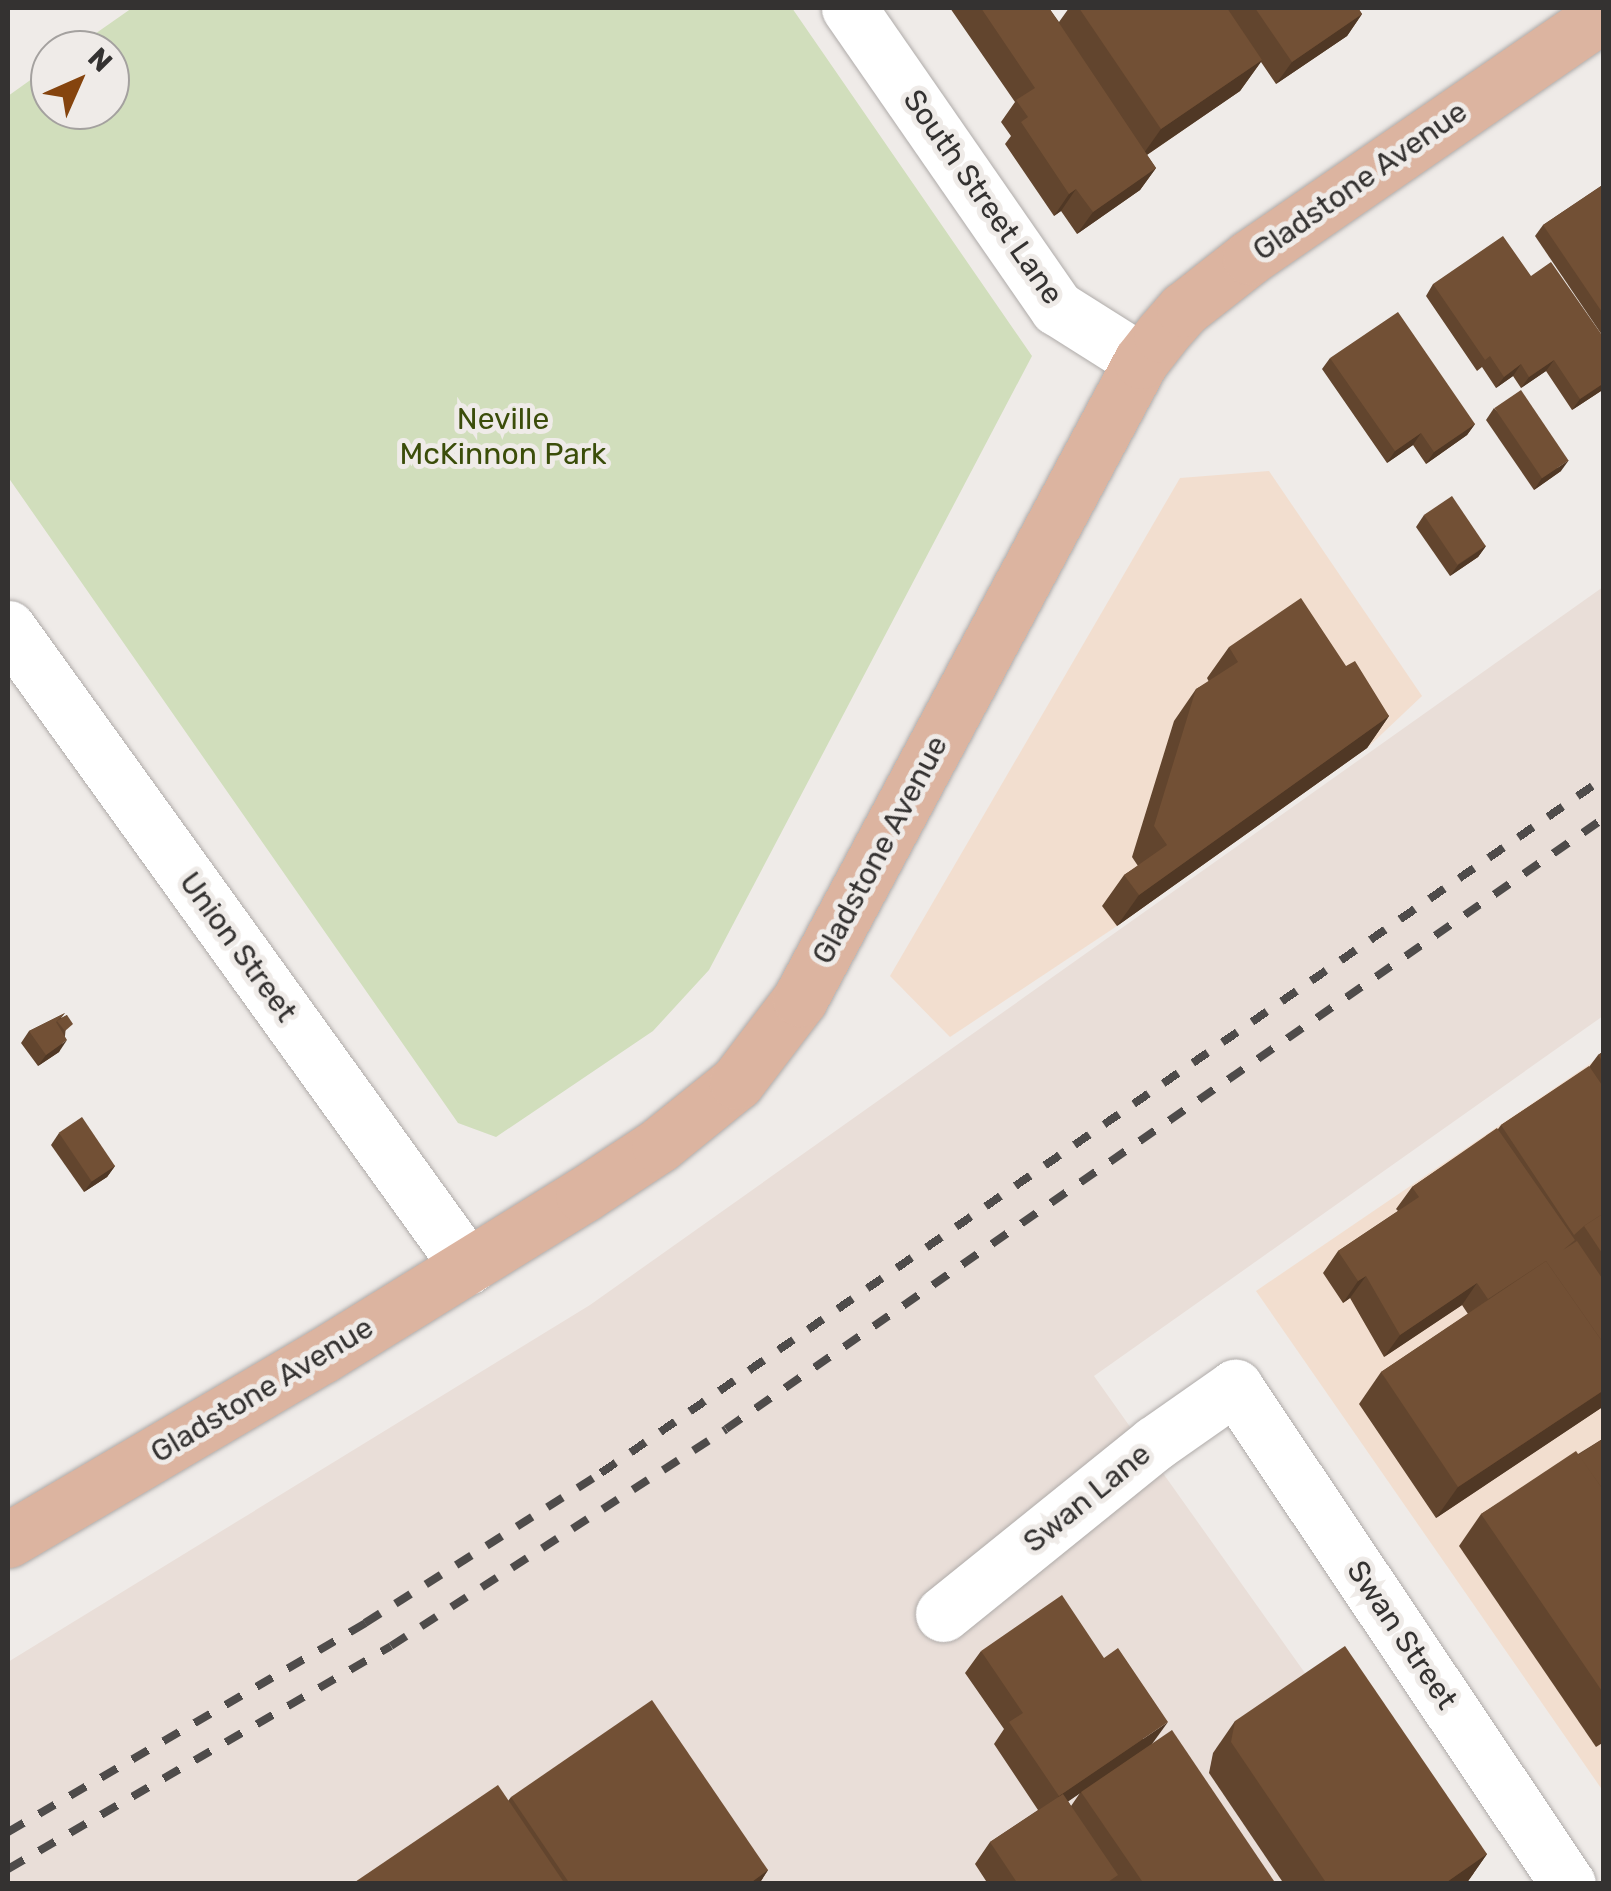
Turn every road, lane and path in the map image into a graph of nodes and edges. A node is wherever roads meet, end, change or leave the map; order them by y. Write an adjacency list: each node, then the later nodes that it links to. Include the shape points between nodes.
1 (849, 8): 3 (street, South Street Lane, via 1057,308)
2 (1604, 14): 3 (main road, Gladstone Avenue, via 1215,283)
3 (1141, 361): 5 (main road, Gladstone Avenue, via 824,955 770,1042 737,1082 685,1125)
4 (8, 628): 5 (street, Union Street)
5 (468, 1267): 7 (main road, Gladstone Avenue)
6 (1236, 1386): 8 (street, Swan Lane); 9 (street, Swan Street)
7 (8, 1540)
8 (943, 1614)
9 (1568, 1884)

